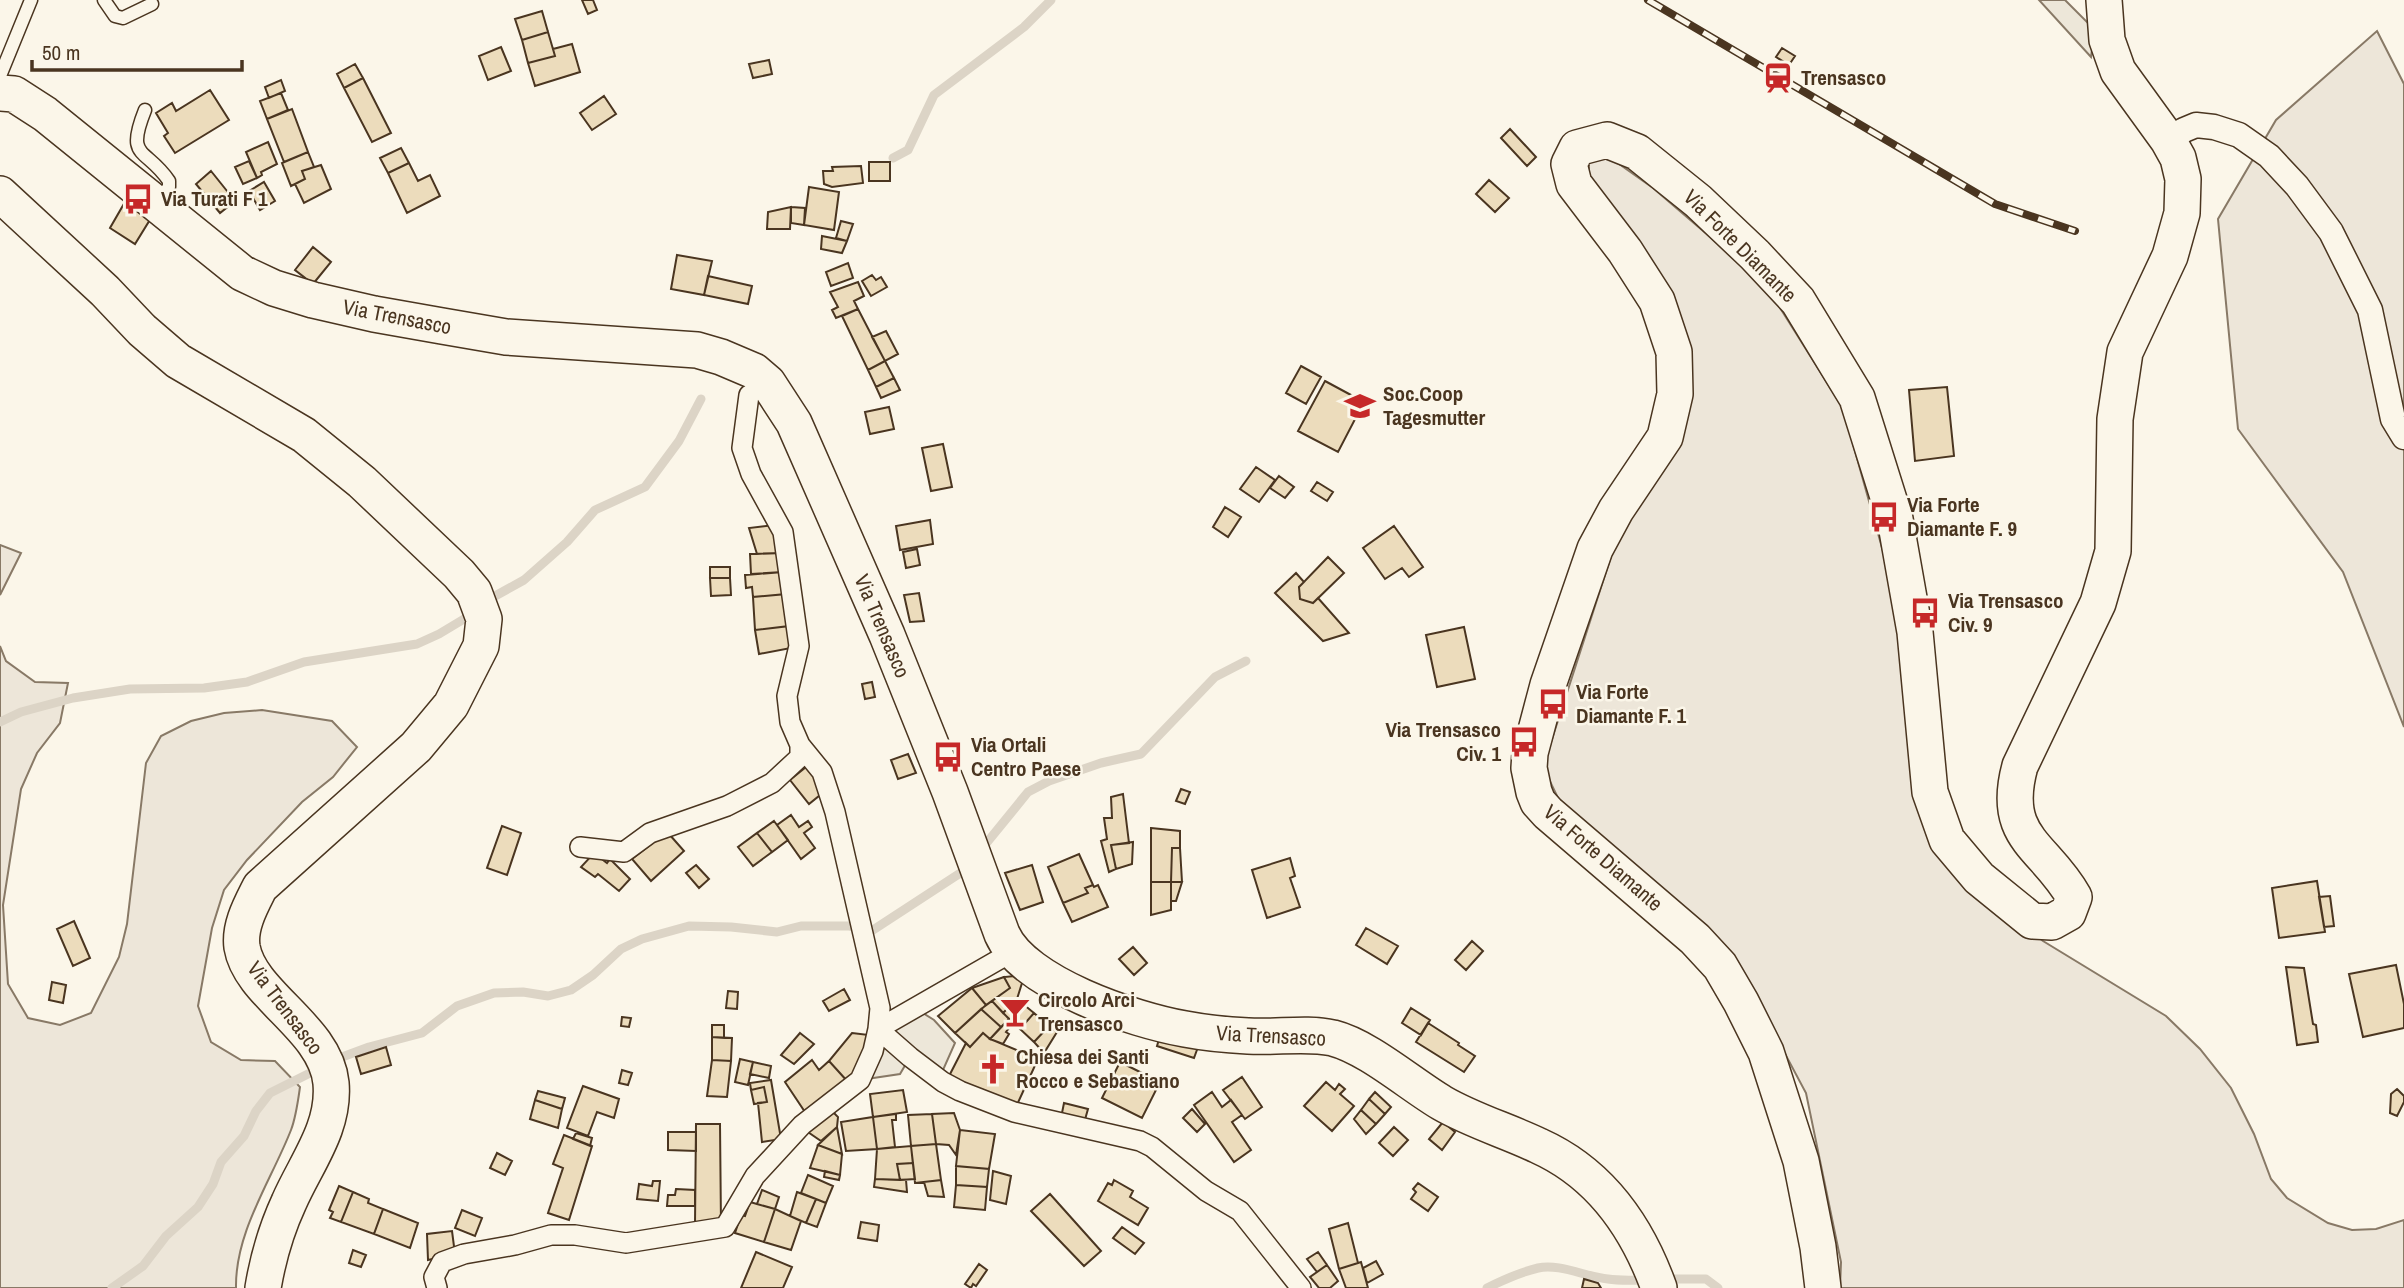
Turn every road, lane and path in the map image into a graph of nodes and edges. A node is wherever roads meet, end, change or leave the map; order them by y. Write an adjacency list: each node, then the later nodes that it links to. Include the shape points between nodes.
1 (31, 0): 5 (lane)
2 (104, 0): 4 (lane, via 115,16 123,18)
3 (2104, 0): 8 (main road, via 2106,40 2118,71)
4 (152, 4)
5 (0, 76)
6 (0, 93): 10 (main road, Via Trensasco, via 14,94 45,114)
7 (145, 110): 10 (lane, via 136,133 138,148 169,181)
8 (2168, 140): 12 (street, via 2196,125 2239,135 2269,156 2297,186 2331,232 2370,310 2393,419); 21 (main road, Via Forte Diamante, via 2183,179 2182,213 2170,256 2125,352 2115,419 2113,551 2098,603 2013,789 2017,819 2029,842 2074,897 2068,913 2052,922 2032,921 1979,878 1947,840 1930,792 1915,632 1895,519 1857,398 1798,301 1698,201 1637,152 1607,140 1577,148 1569,164 1574,184 1657,301 1674,352 1675,394 1665,437 1595,549 1548,685 1530,752 1530,780 1538,802 1548,813 1695,939 1720,967 1741,1002 1766,1052 1801,1161)
9 (0, 194): 17 (main road, Via Trensasco, via 178,361 304,435 362,482 459,574 474,592 484,619 481,646 451,705 416,747 260,887 245,917 242,947 253,973 323,1056 331,1082 330,1114 289,1202 269,1255)
10 (156, 204): 15 (main road, Via Trensasco, via 242,274 313,300 506,337 697,350 738,363 768,383 794,423 887,635)
11 (749, 396): 13 (street, via 742,448 783,532 799,646 786,696)
12 (2404, 437)
13 (800, 745): 14 (street, via 800,757 772,783 727,806 650,833 624,852); 16 (street, via 822,772 835,812 880,1008)
14 (580, 847)
15 (1012, 952): 16 (street); 20 (main road, Via Trensasco, via 1033,970 1088,998 1185,1030 1315,1036 1353,1046 1447,1106 1550,1151 1583,1173 1623,1215)
16 (878, 1029): 18 (street, via 860,1080 802,1125 755,1176 725,1227 625,1243 551,1235 442,1262 434,1277); 19 (street, via 960,1091 1014,1112 1152,1147 1206,1191 1240,1211)
17 (263, 1288)
18 (437, 1288)
19 (1301, 1288)
20 (1659, 1288)
21 (1823, 1288)

